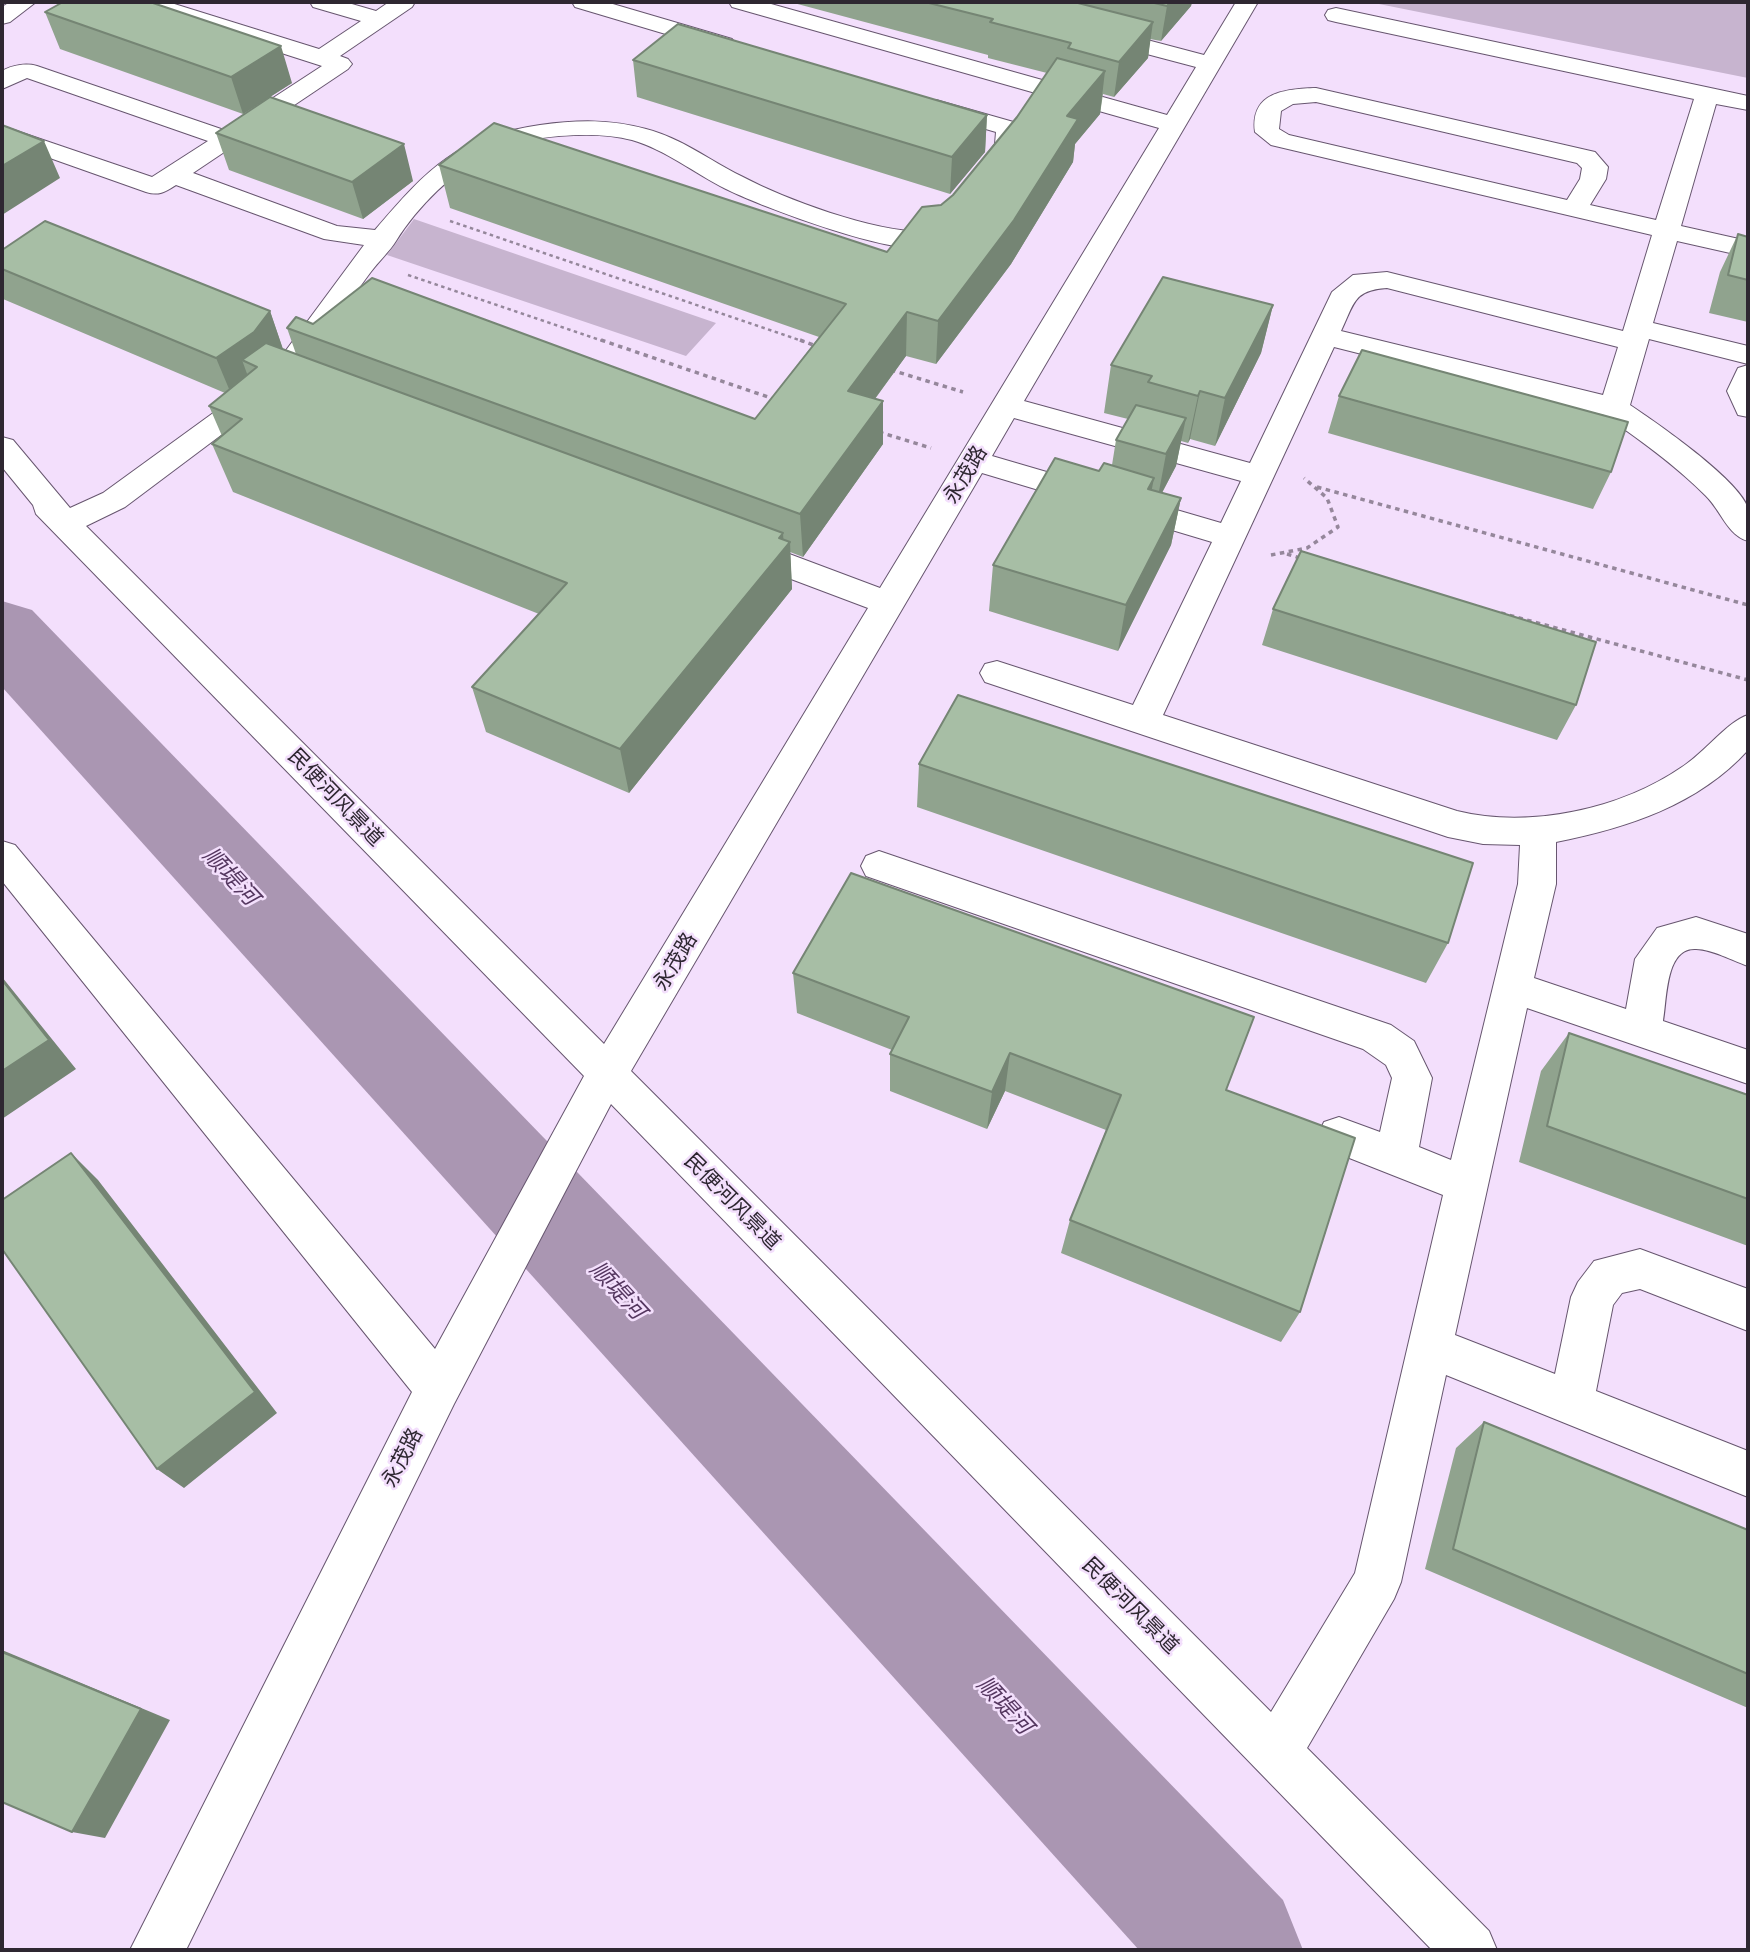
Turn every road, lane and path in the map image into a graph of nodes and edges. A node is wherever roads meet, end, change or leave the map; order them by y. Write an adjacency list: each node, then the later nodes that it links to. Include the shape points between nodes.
1 (25, 2): 9 (street)
2 (146, 2): 13 (street)
3 (321, 2): 10 (street)
4 (404, 2): 10 (street)
5 (583, 2): 12 (street)
6 (740, 2): 19 (street)
7 (1247, 2): 14 (street, 永茂路)
8 (1336, 15): 16 (street)
9 (2, 17)
10 (379, 19): 13 (street)
11 (1079, 29): 14 (street)
12 (742, 49)
13 (321, 58): 21 (street, via 340,64)
14 (1210, 64): 19 (street, 永茂路)
15 (2, 82): 21 (street, via 29,71)
16 (1707, 94): 18 (street); 27 (street)
17 (915, 100): 23 (street, via 1008,128 1007,145)
18 (1748, 103)
19 (1174, 125): 38 (street, 永茂路)
20 (2, 132): 22 (street, via 155,187)
21 (227, 139): 22 (street)
22 (173, 175): 28 (street, via 333,233)
23 (974, 188)
24 (410, 207): 25 (street, via 452,164 481,147 555,130 599,127 651,138 736,184 802,210 905,241 930,240); 28 (street); 33 (path)
25 (957, 209)
26 (1574, 209): 26 (street, via 1280,140 1267,132 1264,120 1269,108 1286,97 1317,95 1586,157 1595,167); 27 (street)
27 (1665, 230): 29 (street); 31 (street)
28 (384, 239): 30 (street)
29 (1748, 249)
30 (367, 261): 37 (path); 47 (street, via 287,379 114,500)
31 (1634, 334): 32 (street, via 1387,280 1363,281 1346,292); 34 (street); 39 (street)
32 (1326, 336): 39 (street); 44 (street)
33 (822, 348)
34 (1748, 355)
35 (888, 369): 38 (path)
36 (1748, 374): 40 (street, via 1742,391)
37 (780, 401)
38 (1007, 406): 43 (street, 永茂路); 44 (street)
39 (1614, 408): 48 (street, via 1718,489)
40 (1748, 408)
41 (870, 429): 43 (path)
42 (2, 447): 47 (street, 民便河风景道)
43 (974, 461): 50 (street); 53 (street, 永茂路)
44 (1263, 466): 46 (path); 50 (street)
45 (2, 471): 47 (street)
46 (1317, 487): 51 (path, via 1336,513 1338,527 1325,540); 54 (path)
47 (65, 523): 67 (street, 民便河风景道)
48 (1748, 530)
49 (708, 536): 53 (street)
50 (1226, 545): 51 (path); 58 (street)
51 (1287, 554): 52 (path)
52 (1314, 562)
53 (889, 604): 67 (street, 永茂路)
54 (1748, 605)
55 (1498, 612): 57 (path)
56 (997, 673): 58 (street)
57 (1748, 680)
58 (1142, 722): 60 (street, via 1479,830)
59 (1748, 728): 60 (street, via 1701,774 1653,800 1587,822)
60 (1538, 830): 64 (street, via 1537,884)
61 (2, 855): 73 (street)
62 (879, 866): 69 (street, via 1377,1037 1401,1053 1412,1078)
63 (1748, 950): 65 (street, via 1696,933 1670,939 1654,959)
64 (1513, 987): 65 (street); 70 (street)
65 (1642, 1031): 66 (street)
66 (1748, 1067)
67 (608, 1076): 73 (street, 永茂路); 76 (street, 民便河风景道)
68 (1339, 1135): 69 (street)
69 (1396, 1157): 70 (street)
70 (1466, 1185): 72 (street)
71 (1748, 1310): 74 (street, via 1640,1269 1609,1275 1593,1297)
72 (1429, 1346): 74 (street); 76 (street, via 1377,1582)
73 (438, 1388): 77 (street, 永茂路)
74 (1571, 1403): 75 (street)
75 (1748, 1474)
76 (1275, 1753): 78 (street, 民便河风景道)
77 (157, 1950)
78 (1470, 1950)

